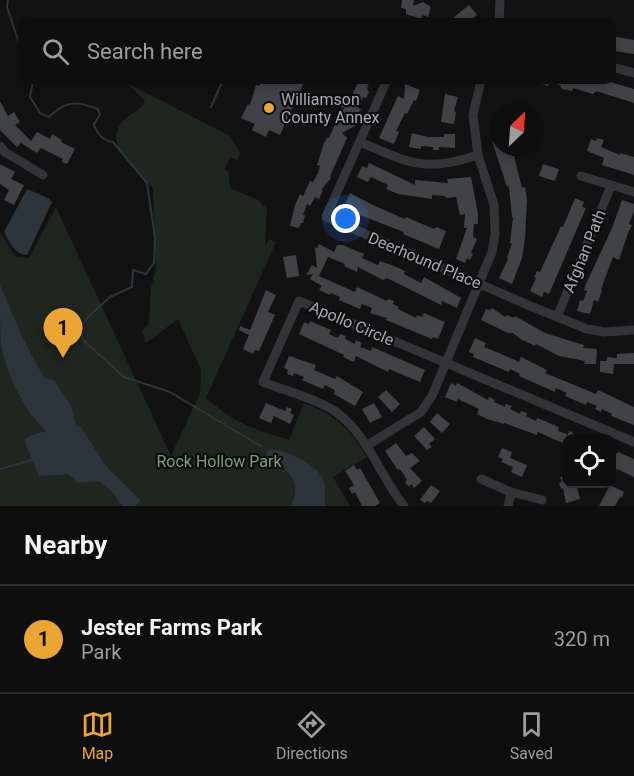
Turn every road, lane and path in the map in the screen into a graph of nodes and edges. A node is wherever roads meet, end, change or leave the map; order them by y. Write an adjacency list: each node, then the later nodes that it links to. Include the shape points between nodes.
1 (500, 0): 2 (street)
2 (499, 18)
3 (616, 68): 4 (street)
4 (634, 73)
5 (385, 84): 7 (street, Deerhound Place)
6 (480, 84): 9 (street, via 473,115)
7 (360, 142): 9 (street, via 419,164 444,165); 14 (street, Deerhound Place, via 326,217)
8 (0, 146): 10 (street)
9 (478, 155): 14 (street, via 495,218 492,252)
10 (43, 175)
11 (581, 176): 12 (street)
12 (611, 186): 13 (street); 15 (street, Afghan Path)
13 (634, 192)
14 (480, 283): 15 (street, Deerhound Place); 17 (street)
15 (557, 317): 16 (street, Deerhound Place, via 604,333)
16 (634, 330)
17 (447, 363): 18 (street, Apollo Circle); 19 (street, via 421,412); 19 (street, Apollo Circle, via 299,301 263,382 335,412)
18 (634, 442)
19 (366, 446): 23 (street, Apollo Circle)
20 (481, 479): 21 (street)
21 (512, 492): 22 (street); 24 (street)
22 (542, 500)
23 (404, 506)
24 (508, 506)

